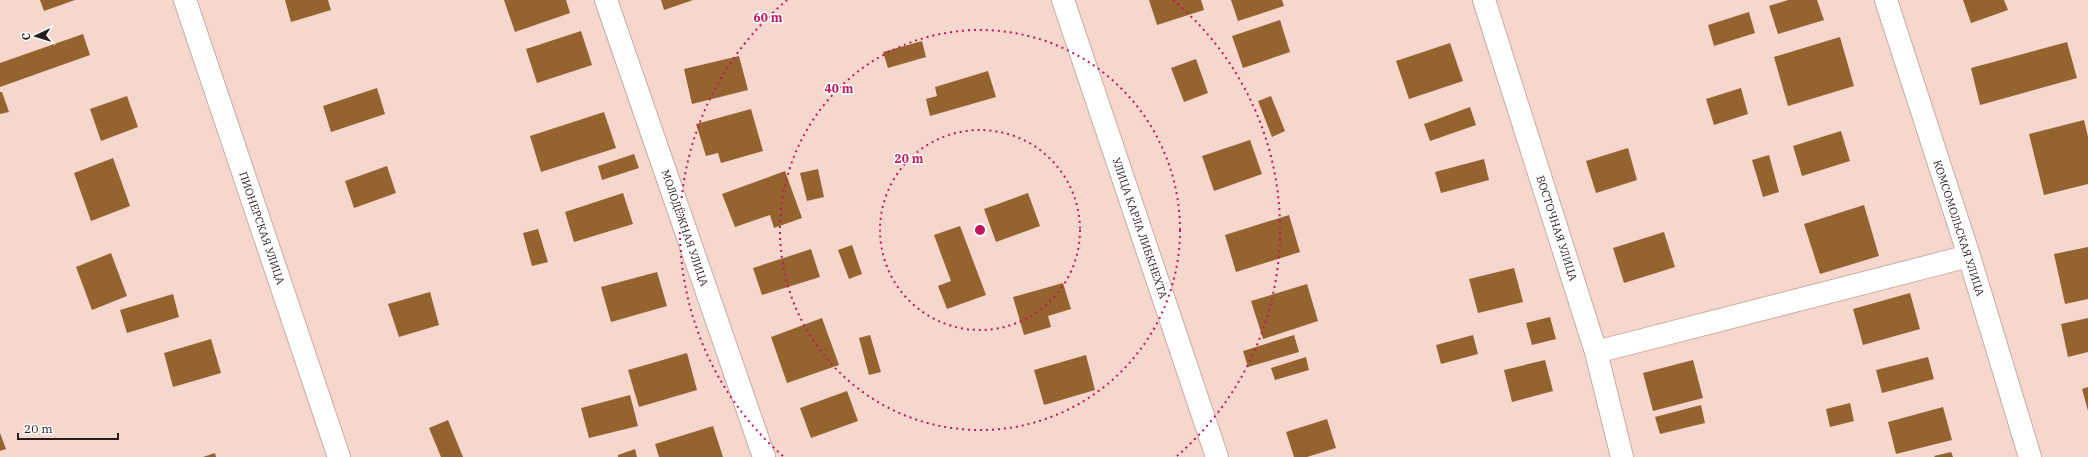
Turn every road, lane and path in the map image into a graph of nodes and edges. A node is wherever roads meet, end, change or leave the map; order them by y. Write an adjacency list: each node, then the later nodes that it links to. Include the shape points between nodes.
1 (185, 0): 8 (street, ПИОНЕРСКАЯ УЛИЦА)
2 (606, 0): 9 (street, МОЛОДЁЖНАЯ УЛИЦА)
3 (1063, 0): 10 (street, УЛИЦА КАРЛА ЛИБКНЕХТА)
4 (1484, 0): 7 (street, ВОСТОЧНАЯ УЛИЦА)
5 (1886, 0): 6 (street, КОМСОМОЛЬСКАЯ УЛИЦА)
6 (1969, 256): 7 (street); 12 (street, КОМСОМОЛЬСКАЯ УЛИЦА)
7 (1596, 352): 11 (street, ВОСТОЧНАЯ УЛИЦА)
8 (339, 457)
9 (764, 457)
10 (1217, 457)
11 (1622, 457)
12 (2030, 457)

